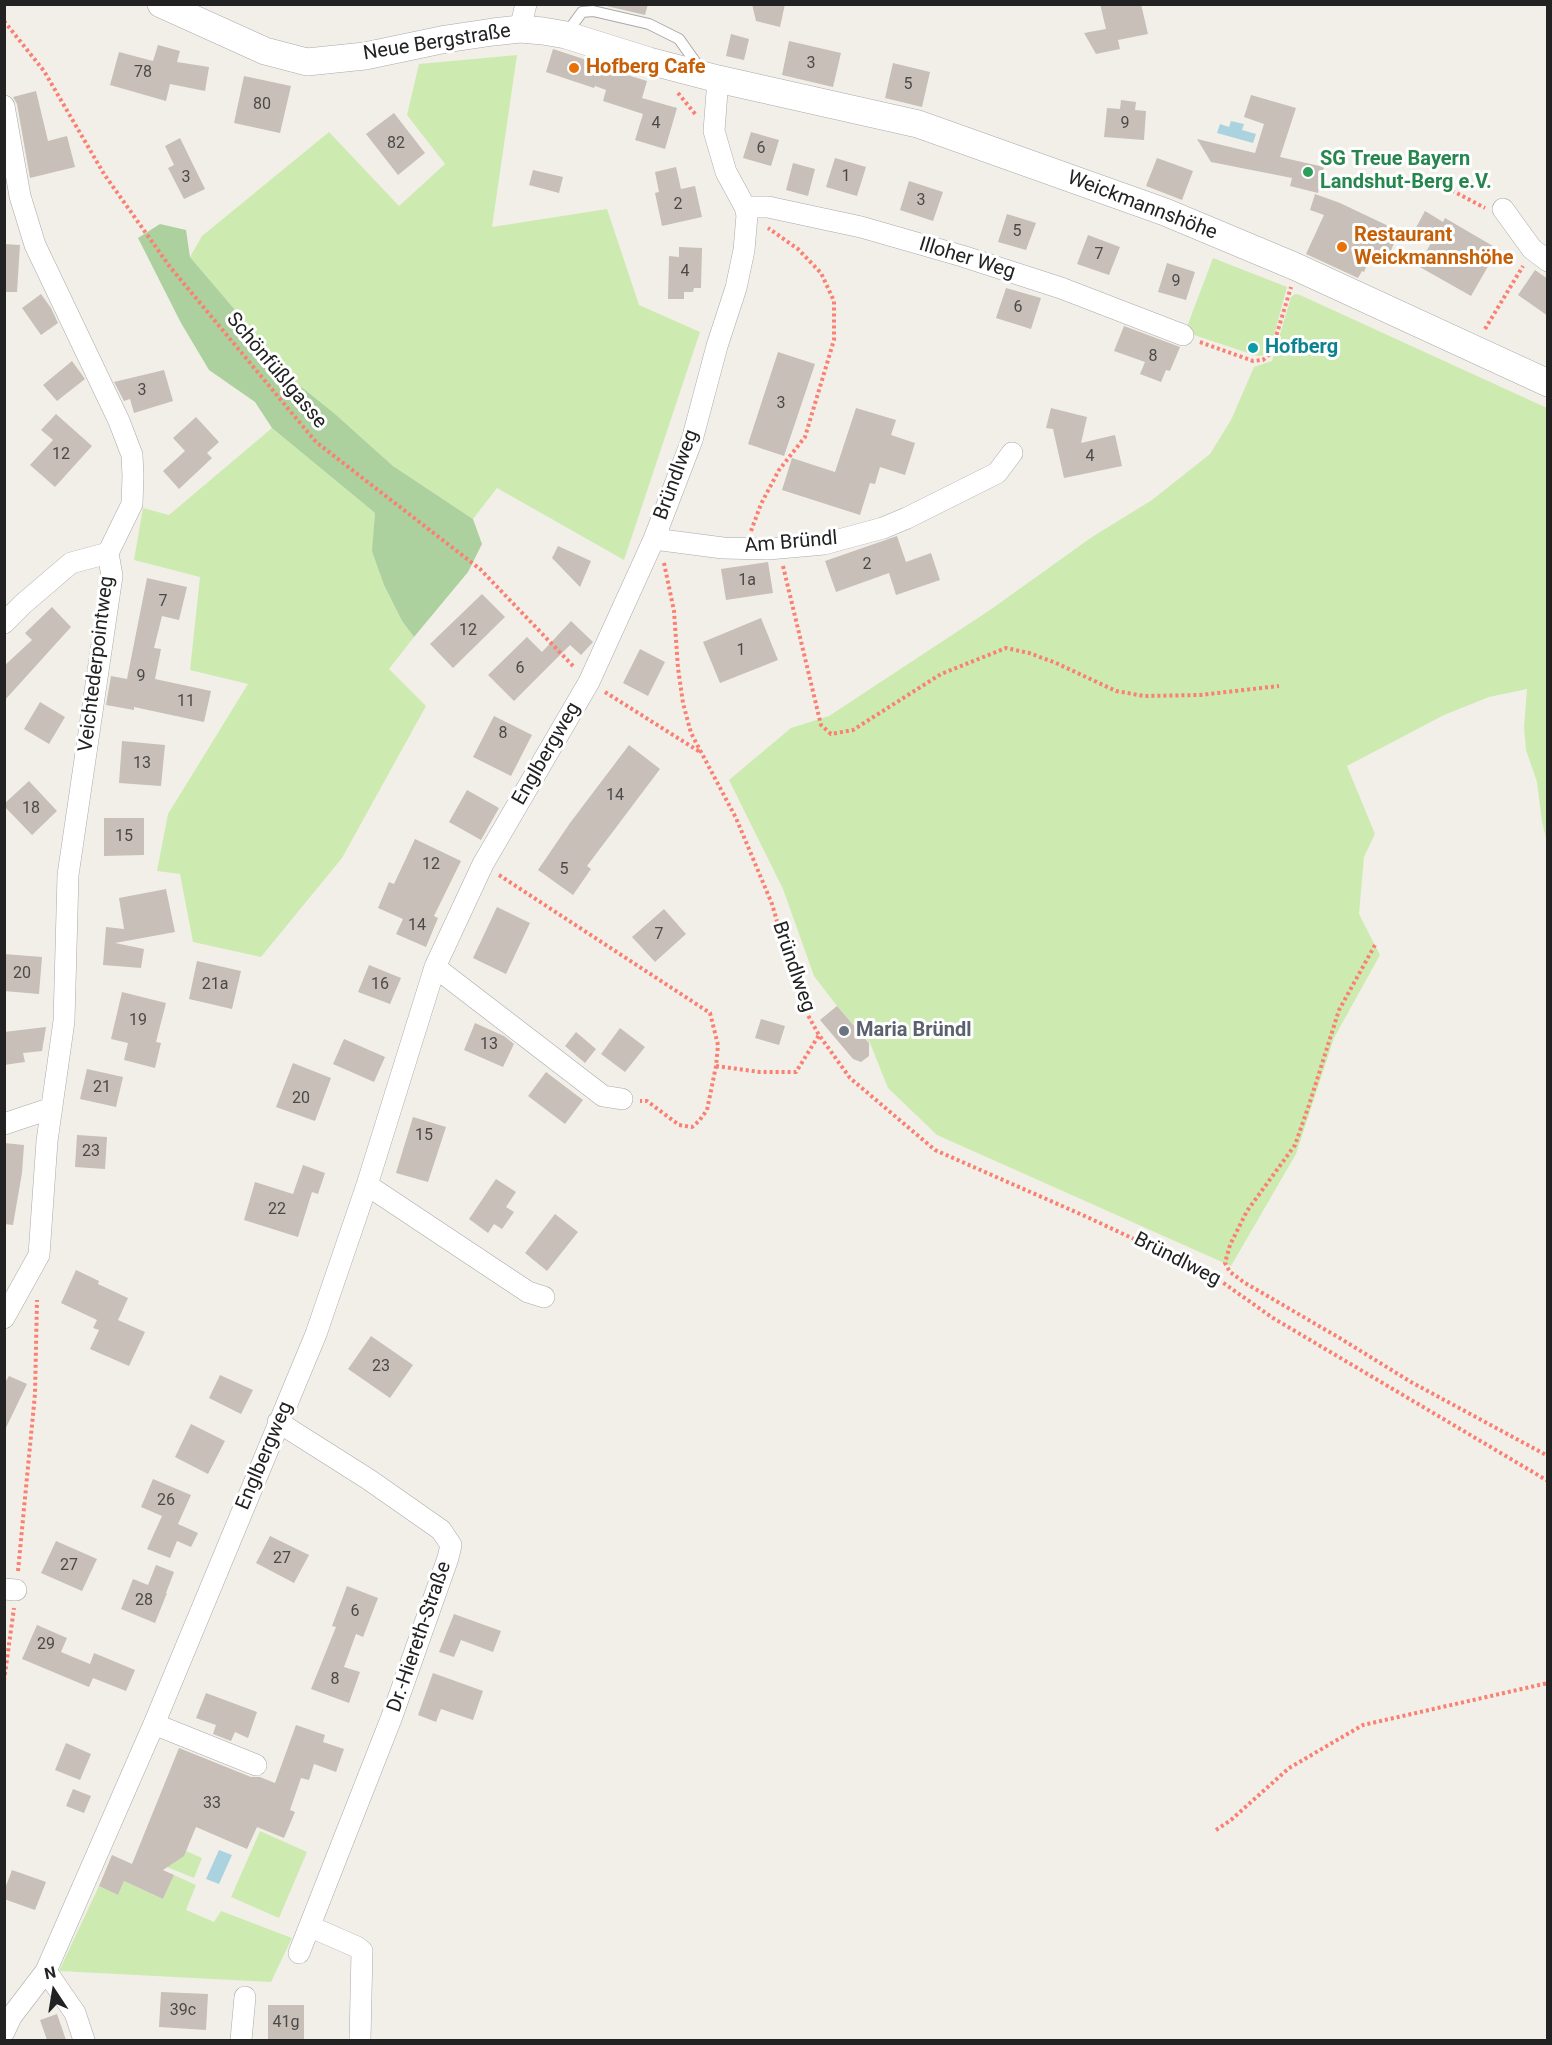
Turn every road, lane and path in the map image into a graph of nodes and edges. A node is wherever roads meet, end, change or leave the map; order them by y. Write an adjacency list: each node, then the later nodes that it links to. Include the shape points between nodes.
1 (161, 4): 2 (street, Neue Bergstraße, via 265,51 307,62 364,56 446,39)
2 (523, 17): 4 (street, Neue Bergstraße)
3 (4, 21): 23 (path, Schönfüßlgasse, via 44,71 104,174 170,267 316,442 480,569)
4 (566, 35): 5 (street, Neue Bergstraße); 6 (lane, via 582,12 649,24 679,39)
5 (660, 63): 6 (street, Neue Bergstraße); 8 (path, via 669,85 684,97)
6 (711, 77): 11 (street, via 714,131 726,172); 13 (street, Weickmannshöhe, via 918,124 1165,212)
7 (4, 106): 21 (street, Veichtederpointweg, via 20,196 35,245 132,454 132,504)
8 (700, 123)
9 (1436, 182): 10 (path, via 1487,209)
10 (1503, 209): 12 (street)
11 (746, 211): 14 (street, Illoher Weg, via 768,207 861,227 1061,288); 18 (street, Bründlweg, via 744,250 736,288 692,440); 20 (path, via 798,249 821,273 834,301 834,340 805,437 779,470 761,504)
12 (1540, 255): 15 (path)
13 (1289, 278): 14 (path, via 1271,353 1263,360 1253,361); 15 (street, Weickmannshöhe)
14 (1183, 335)
15 (1473, 349): 16 (street, Weickmannshöhe)
16 (1548, 382)
17 (1012, 453): 19 (street, Am Bründl, via 997,473 883,528 824,544)
18 (654, 538): 20 (street, Am Bründl); 23 (street, Englbergweg); 25 (path, Bründlweg, via 670,583 683,703)
19 (777, 548): 20 (street, Am Bründl); 24 (path, via 821,725 831,734 853,730 941,674 1006,648 1056,663 1116,692 1144,696 1200,695)
20 (745, 549)
21 (108, 553): 22 (street, via 70,563); 32 (street, Veichtederpointweg, via 112,576 68,875 64,1021)
22 (4, 623)
23 (589, 682): 25 (path, Schönfüßlgasse); 26 (street, Englbergweg)
24 (1279, 686)
25 (701, 753): 29 (path, Bründlweg, via 736,818 772,904 800,1001)
26 (483, 864): 28 (street, Englbergweg); 30 (path, via 710,1013 718,1046)
27 (1375, 945): 39 (path, via 1339,1010 1294,1145 1247,1211 1230,1245 1226,1263 1230,1272 1245,1283 1411,1382)
28 (435, 967): 31 (street, via 603,1096); 34 (street, Englbergweg)
29 (819, 1035): 30 (path, via 796,1072); 40 (path, Bründlweg, via 850,1078 935,1150 1215,1277 1273,1318)
30 (717, 1066): 31 (path, via 707,1110 692,1127 680,1125 647,1101)
31 (622, 1099)
32 (52, 1108): 33 (street); 37 (street, Veichtederpointweg, via 39,1255)
33 (4, 1124)
34 (368, 1185): 36 (street, via 528,1292); 38 (street, Englbergweg, via 316,1334)
35 (38, 1290): 41 (path, via 35,1394)
36 (544, 1297)
37 (4, 1318)
38 (278, 1422): 44 (street, Englbergweg); 47 (street, Dr.-Hiereth-Straße, via 441,1530 451,1545 391,1719)
39 (1548, 1456)
40 (1548, 1481)
41 (10, 1590): 42 (path)
42 (4, 1681)
43 (1548, 1683): 46 (path, via 1363,1725 1289,1768)
44 (154, 1724): 45 (street); 49 (street, Englbergweg)
45 (256, 1766)
46 (1216, 1830)
47 (311, 1927): 48 (street, Dr.-Hiereth-Straße); 54 (street, via 362,1951)
48 (299, 1953)
49 (46, 1971): 51 (street, Englbergweg); 52 (street, via 75,2013)
50 (245, 1997): 53 (street)
51 (4, 2032)
52 (84, 2040)
53 (242, 2040)
54 (360, 2040)

